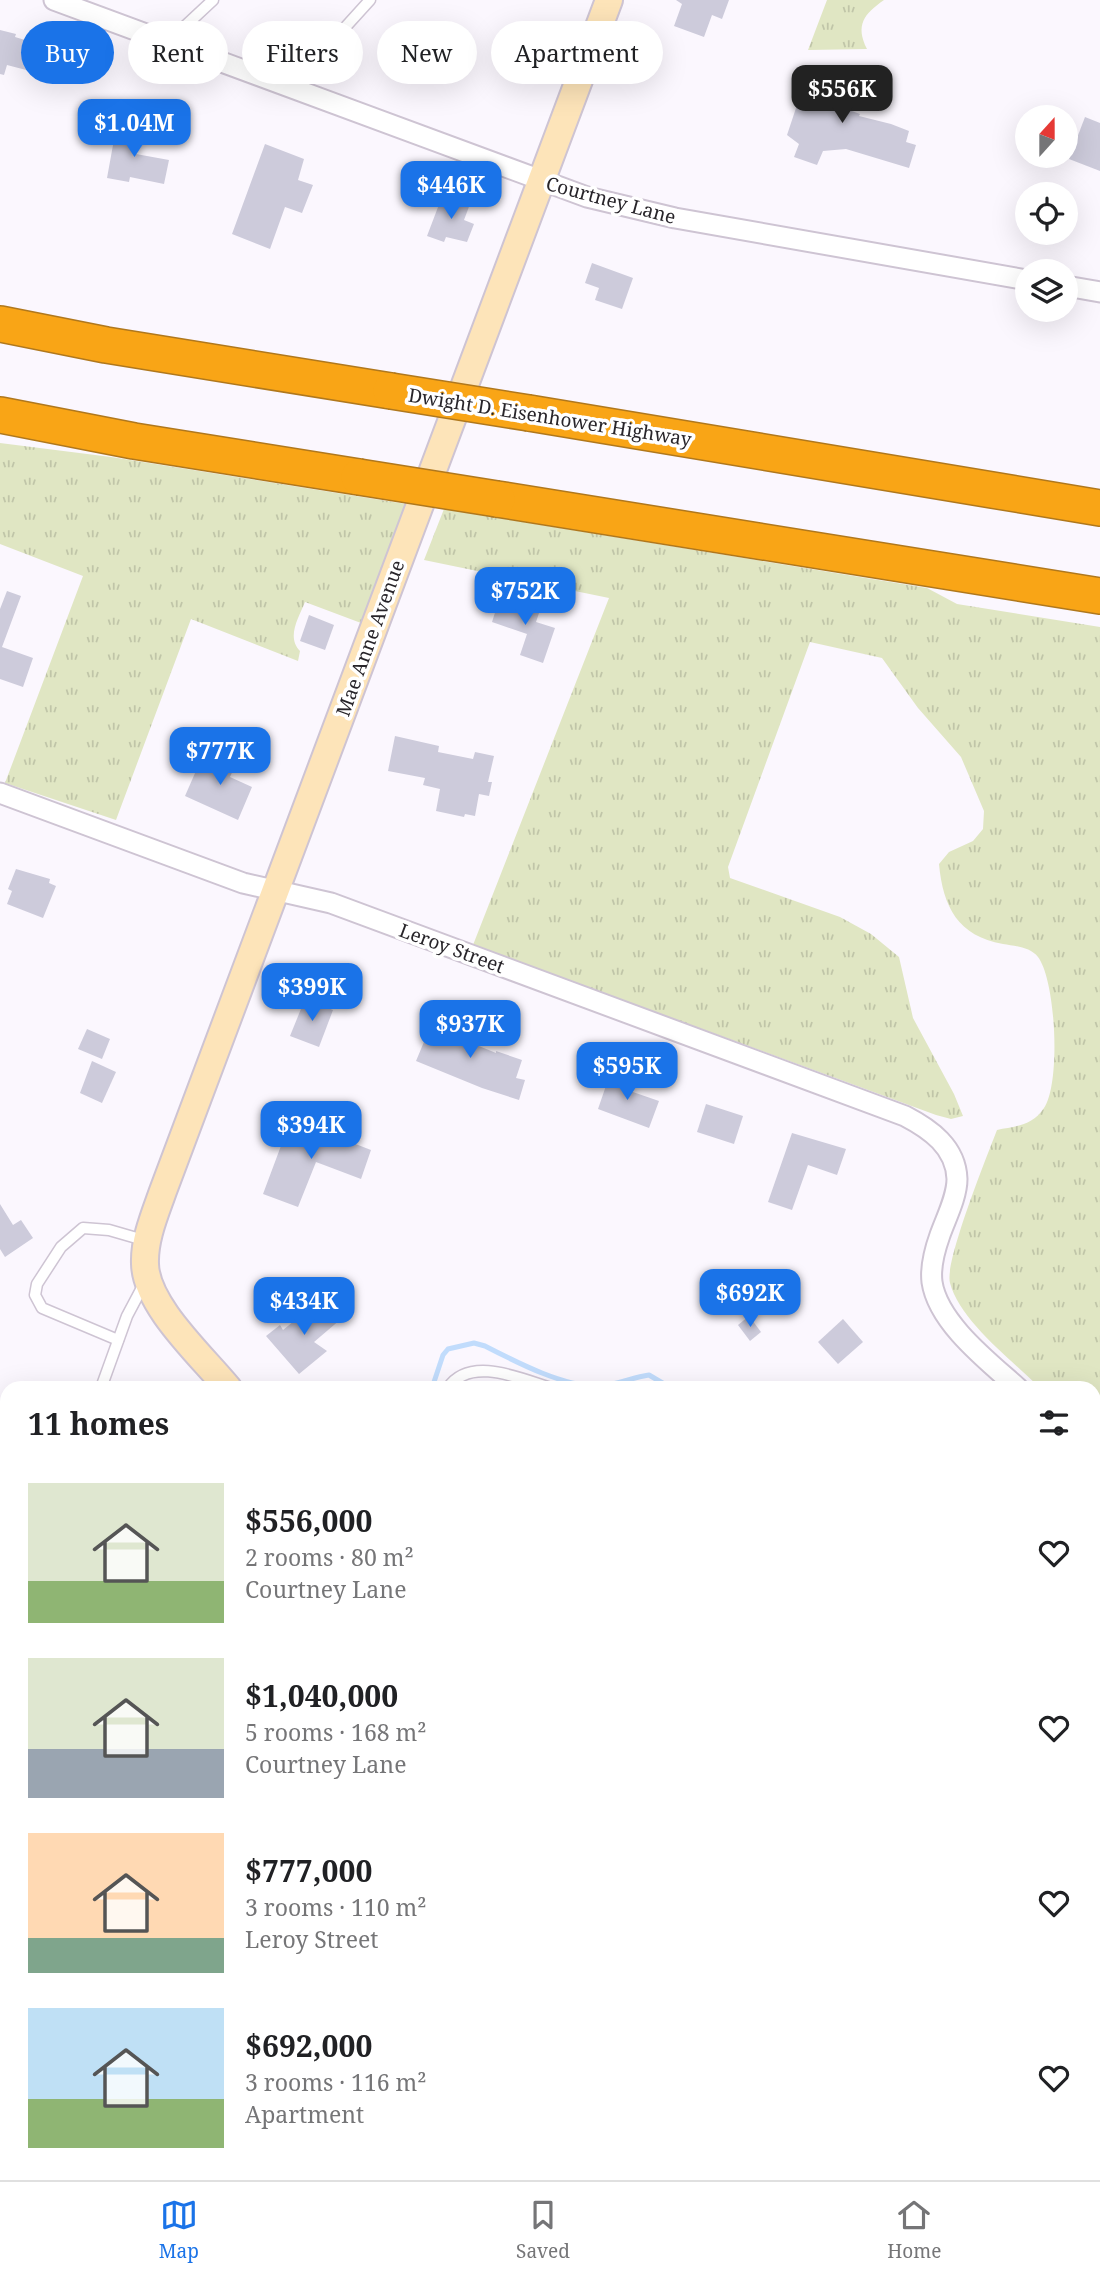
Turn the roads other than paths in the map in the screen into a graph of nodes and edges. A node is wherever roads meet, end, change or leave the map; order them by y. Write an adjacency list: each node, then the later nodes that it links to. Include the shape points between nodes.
1 (54, 0): 6 (street, Courtney Lane)
2 (213, 0): 5 (lane)
3 (370, 0): 8 (lane, via 321,54)
4 (609, 0): 9 (street, Mae Anne Avenue)
5 (191, 21)
6 (128, 28)
7 (228, 66): 8 (street, Courtney Lane)
8 (299, 92): 9 (street, Courtney Lane)
9 (540, 182): 10 (street, Courtney Lane, via 644,212); 18 (street, Mae Anne Avenue)
10 (1015, 278)
11 (1078, 288): 12 (street)
12 (1100, 292)
13 (0, 324): 15 (highway, Dwight D. Eisenhower Highway, bridge)
14 (0, 415): 16 (highway, bridge, via 134,441)
15 (1100, 508)
16 (1100, 596)
17 (0, 793): 18 (street, Leroy Street)
18 (276, 891): 19 (street, Mae Anne Avenue); 26 (street, Leroy Street, via 331,902 921,1124 948,1148 957,1180 933,1263 932,1282 947,1317)
19 (148, 1241): 20 (street, Mae Anne Avenue); 21 (lane, via 83,1228 61,1247 37,1284 35,1295 42,1308)
20 (147, 1279): 21 (lane); 23 (street, via 159,1306)
21 (118, 1339): 22 (lane)
22 (103, 1381)
23 (222, 1381)
24 (454, 1381): 25 (lane, via 480,1371)
25 (528, 1381)
26 (1011, 1381)

